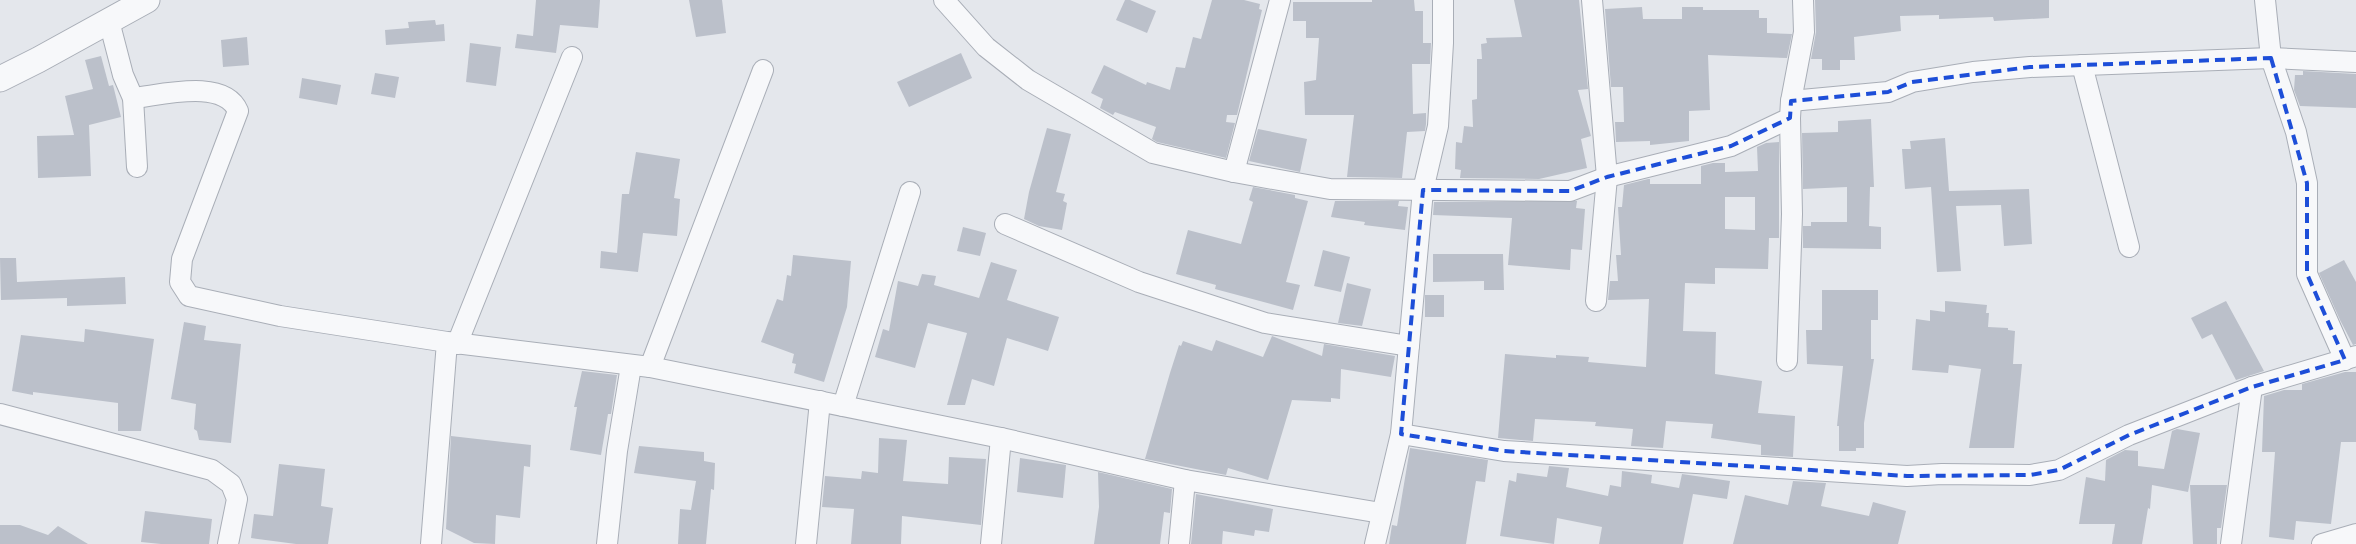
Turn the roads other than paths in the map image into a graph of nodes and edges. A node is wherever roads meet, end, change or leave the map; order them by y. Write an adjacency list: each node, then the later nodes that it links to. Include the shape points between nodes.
1 (147, 0): 8 (street)
2 (944, 0): 18 (street, via 986,47 1028,80 1153,153)
3 (1280, 0): 18 (street)
4 (1443, 0): 20 (street, via 1438,126)
5 (1592, 0): 19 (street)
6 (1802, 0): 16 (street, via 1804,32)
7 (2265, 0): 10 (street)
8 (108, 21): 14 (street); 15 (street, via 122,75)
9 (572, 57): 25 (street)
10 (2271, 58): 11 (street); 12 (street); 27 (street, via 2296,132 2307,183 2307,274)
11 (2356, 62)
12 (2082, 65): 16 (street, via 1973,72 1912,82 1888,92); 23 (street)
13 (763, 70): 29 (street)
14 (0, 79)
15 (133, 98): 17 (street); 25 (street, via 208,90 221,93 234,103 238,111 182,260 180,282 189,296 280,316)
16 (1791, 110): 19 (street, via 1731,146); 28 (street, via 1792,214)
17 (137, 167)
18 (1234, 172): 20 (street, via 1330,189)
19 (1607, 177): 20 (street, via 1570,191); 24 (street)
20 (1423, 190): 26 (street)
21 (910, 192): 32 (street)
22 (1005, 224): 26 (street, via 1139,282 1265,323)
23 (2129, 247)
24 (1596, 301)
25 (452, 343): 29 (street); 40 (street)
26 (1409, 346): 34 (street)
27 (2351, 358): 30 (street)
28 (1787, 360)
29 (641, 367): 31 (street); 41 (street, via 617,451)
30 (2252, 388): 34 (street, via 2129,435 2059,470 2030,475 1907,476 1504,451); 46 (street)
31 (820, 401): 32 (street); 42 (street)
32 (843, 406): 35 (street)
33 (0, 414): 39 (street, via 212,470 232,484 237,498)
34 (1401, 434): 37 (street)
35 (1001, 438): 36 (street); 43 (street)
36 (1185, 480): 37 (street); 44 (street)
37 (1381, 513): 45 (street)
38 (2356, 534): 47 (street)
39 (228, 544)
40 (431, 544)
41 (607, 544)
42 (806, 544)
43 (991, 544)
44 (1179, 544)
45 (1375, 544)
46 (2231, 544)
47 (2322, 544)

